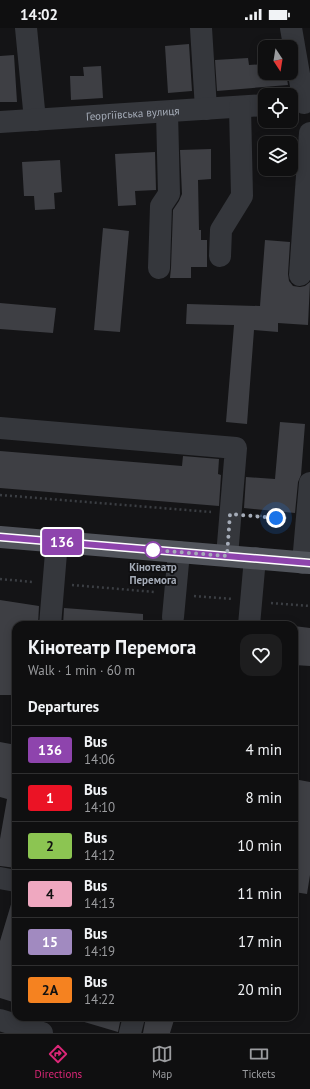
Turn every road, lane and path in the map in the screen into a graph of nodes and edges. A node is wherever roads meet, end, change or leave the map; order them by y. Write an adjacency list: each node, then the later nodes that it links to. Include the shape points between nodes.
1 (26, 28): 9 (street)
2 (201, 28): 7 (street)
3 (291, 28): 4 (street)
4 (302, 103)
5 (258, 106): 6 (street, Георгіївська вулиця)
6 (240, 107): 7 (street, Георгіївська вулиця); 12 (street, via 242,196 221,230)
7 (206, 109): 8 (street, Георгіївська вулиця)
8 (167, 112): 9 (street, Георгіївська вулиця); 13 (street, via 169,194 161,206)
9 (35, 120): 10 (street, Георгіївська вулиця)
10 (0, 122)
11 (310, 132): 14 (street)
12 (220, 256)
13 (159, 268)
14 (300, 275)
15 (0, 428): 18 (street, via 236,448)
16 (310, 483): 19 (street)
17 (0, 495): 18 (path)
18 (230, 514): 19 (path); 23 (street)
19 (307, 520): 25 (street)
20 (0, 537): 21 (main road)
21 (57, 542): 22 (main road); 27 (street)
22 (179, 552): 23 (main road); 26 (street)
23 (227, 556): 24 (main road)
24 (255, 558): 25 (main road); 28 (street)
25 (307, 563)
26 (173, 617)
27 (50, 621)
28 (249, 621)
29 (0, 878): 30 (street)
30 (12, 880)
31 (0, 1020): 33 (street)
32 (133, 1021): 34 (street)
33 (41, 1027)
34 (130, 1033)

